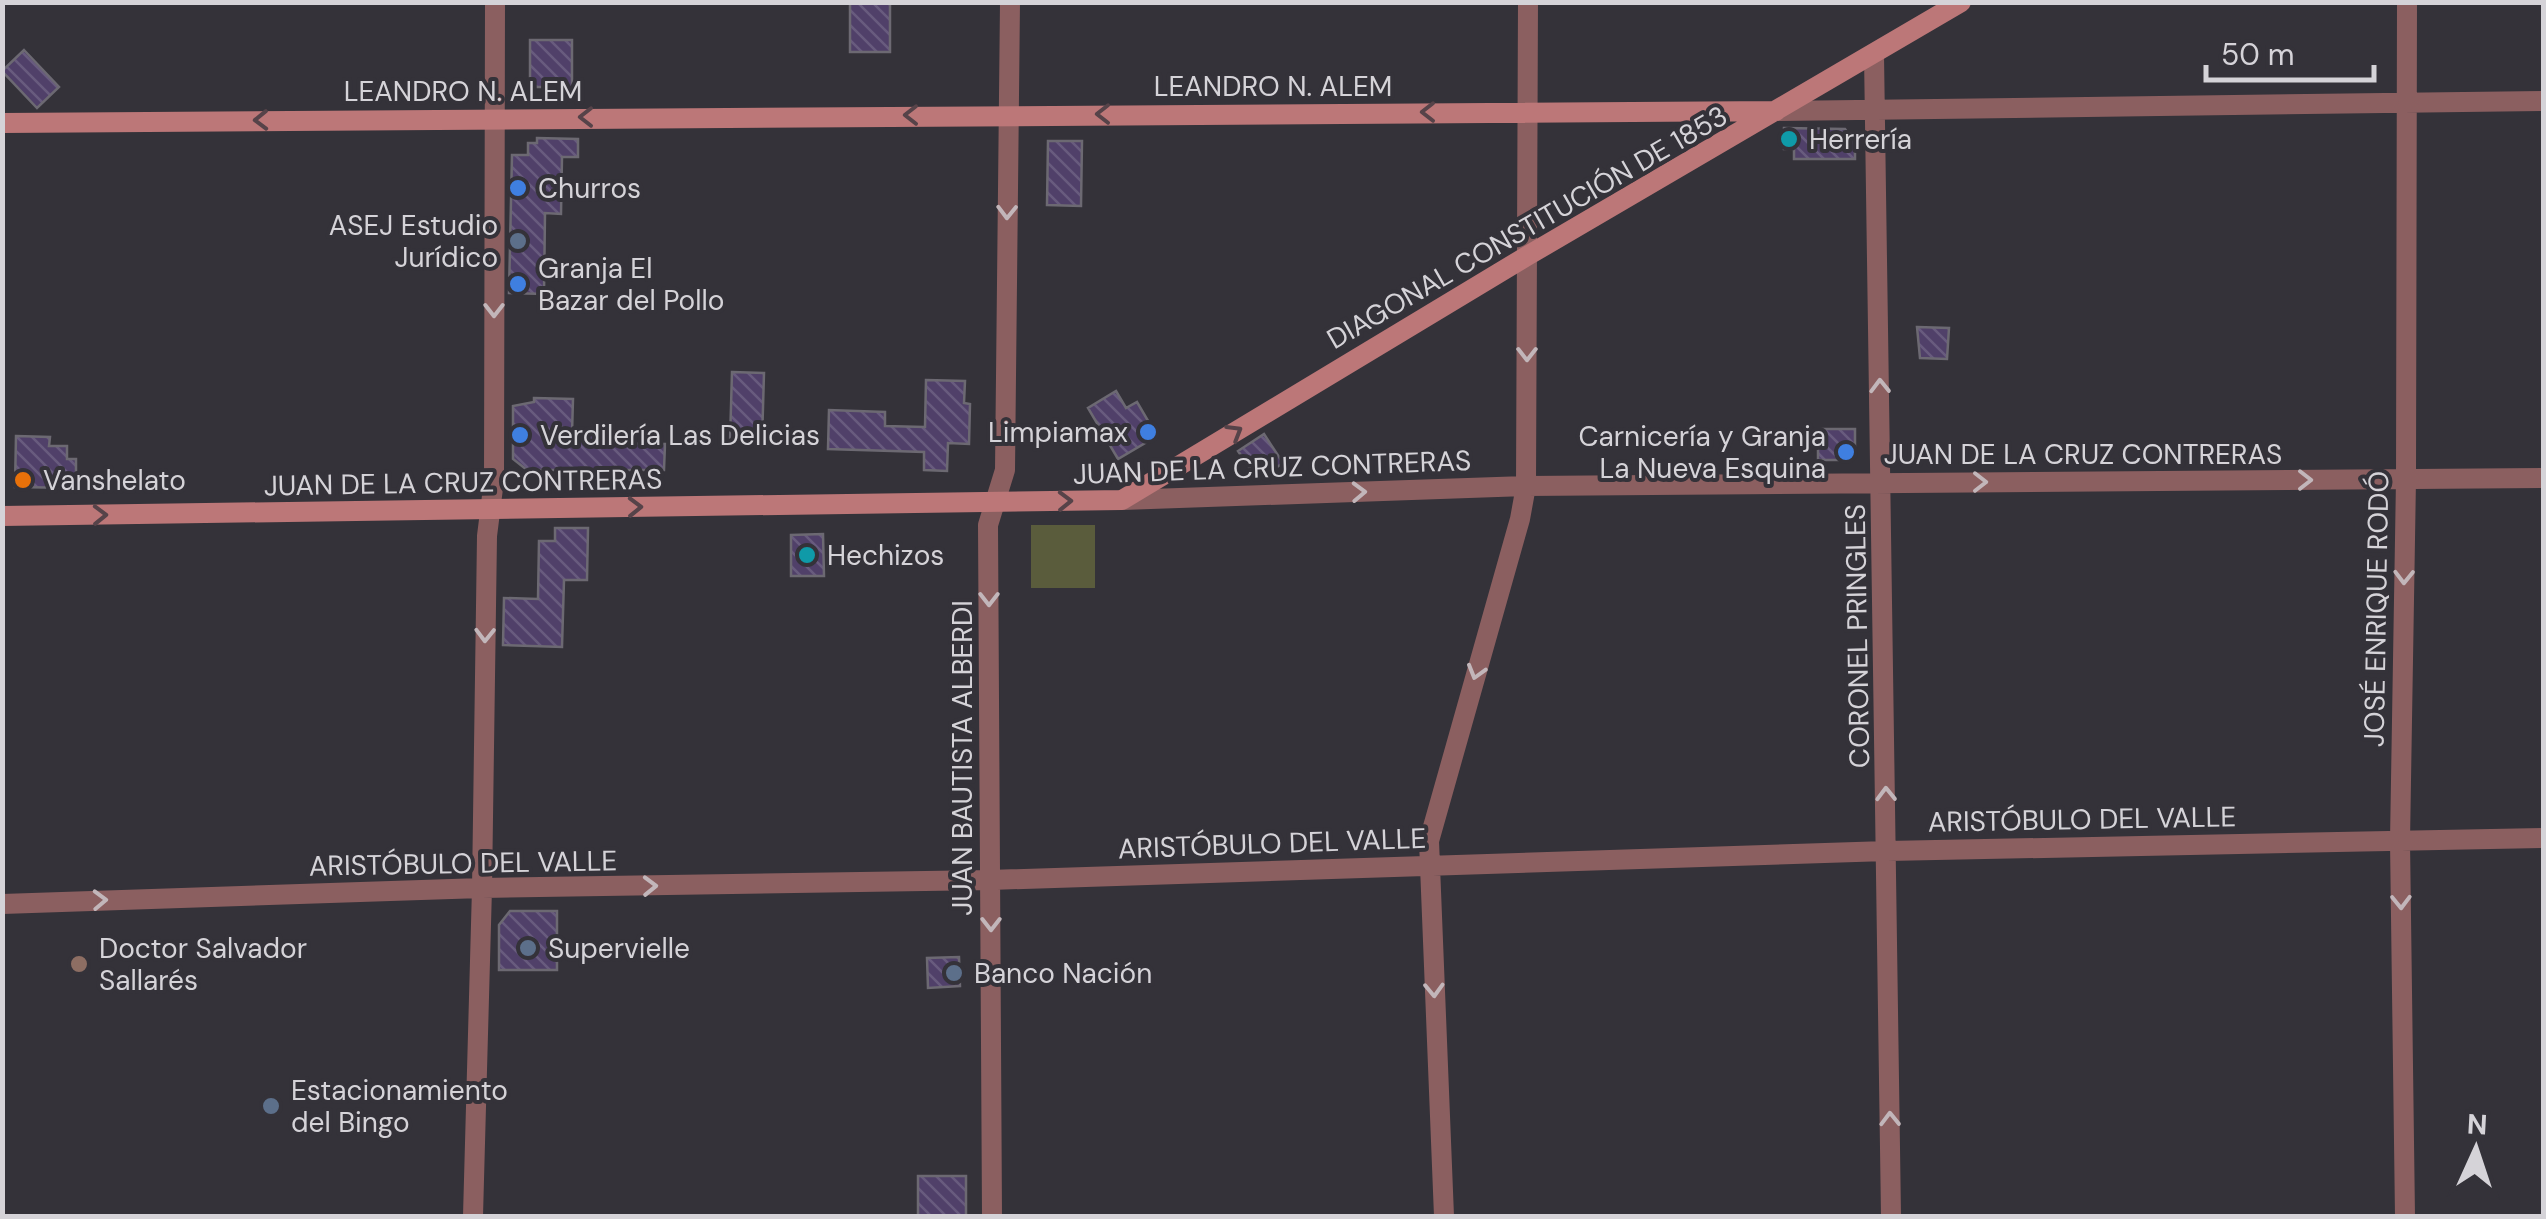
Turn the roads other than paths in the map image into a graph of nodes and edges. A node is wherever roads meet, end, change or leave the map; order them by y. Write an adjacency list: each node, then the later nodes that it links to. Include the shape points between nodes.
1 (496, 2): 13 (street)
2 (1010, 2): 12 (street, JUAN BAUTISTA ALBERDI)
3 (1528, 2): 11 (street)
4 (1961, 2): 6 (main road, DIAGONAL CONSTITUCIÓN DE 1853)
5 (2407, 2): 7 (street, JOSÉ ENRIQUE RODÓ)
6 (1874, 55): 9 (street, CORONEL PRINGLES); 10 (main road, DIAGONAL CONSTITUCIÓN DE 1853)
7 (2407, 101): 8 (street, LEANDRO N. ALEM); 9 (street, LEANDRO N. ALEM); 17 (street, JOSÉ ENRIQUE RODÓ)
8 (2544, 102)
9 (1874, 109): 10 (street, LEANDRO N. ALEM); 18 (street, CORONEL PRINGLES, one-way to 9)
10 (1778, 111): 11 (main road, LEANDRO N. ALEM); 15 (main road, DIAGONAL CONSTITUCIÓN DE 1853)
11 (1526, 112): 12 (main road, LEANDRO N. ALEM, one-way to 12); 15 (street)
12 (1008, 115): 13 (main road, LEANDRO N. ALEM, one-way to 13); 21 (street, JUAN BAUTISTA ALBERDI, one-way to 21, via 1005,470)
13 (494, 118): 14 (main road, LEANDRO N. ALEM, one-way to 14); 22 (street, one-way to 22)
14 (2, 123)
15 (1526, 256): 19 (street, one-way to 19); 20 (main road, DIAGONAL CONSTITUCIÓN DE 1853, one-way to 15)
16 (2544, 478): 17 (street, JUAN DE LA CRUZ CONTRERAS)
17 (2406, 479): 18 (street, JUAN DE LA CRUZ CONTRERAS, one-way to 17); 25 (street, JOSÉ ENRIQUE RODÓ, one-way to 25)
18 (1882, 483): 19 (street, JUAN DE LA CRUZ CONTRERAS); 26 (street, CORONEL PRINGLES, one-way to 18)
19 (1526, 486): 20 (street, JUAN DE LA CRUZ CONTRERAS, one-way to 19); 27 (street, one-way to 27, via 1433,820)
20 (1122, 500): 21 (main road, JUAN DE LA CRUZ CONTRERAS, one-way to 20)
21 (995, 502): 22 (main road, JUAN DE LA CRUZ CONTRERAS, one-way to 21); 28 (street, JUAN BAUTISTA ALBERDI, one-way to 28, via 988,525)
22 (490, 508): 23 (main road, JUAN DE LA CRUZ CONTRERAS, one-way to 22); 29 (street, one-way to 29)
23 (2, 516)
24 (2544, 838): 25 (street, ARISTÓBULO DEL VALLE)
25 (2400, 841): 26 (street, ARISTÓBULO DEL VALLE); 35 (street, JOSÉ ENRIQUE RODÓ, one-way to 35)
26 (1887, 851): 27 (street, ARISTÓBULO DEL VALLE); 34 (street, CORONEL PRINGLES, one-way to 26)
27 (1429, 866): 28 (street, ARISTÓBULO DEL VALLE); 33 (street, one-way to 33)
28 (990, 880): 29 (street, ARISTÓBULO DEL VALLE, one-way to 28); 32 (street, JUAN BAUTISTA ALBERDI, one-way to 32)
29 (482, 888): 30 (street, ARISTÓBULO DEL VALLE, one-way to 29); 31 (street)
30 (2, 904)
31 (473, 1216)
32 (992, 1216)
33 (1444, 1216)
34 (1890, 1216)
35 (2406, 1216)

